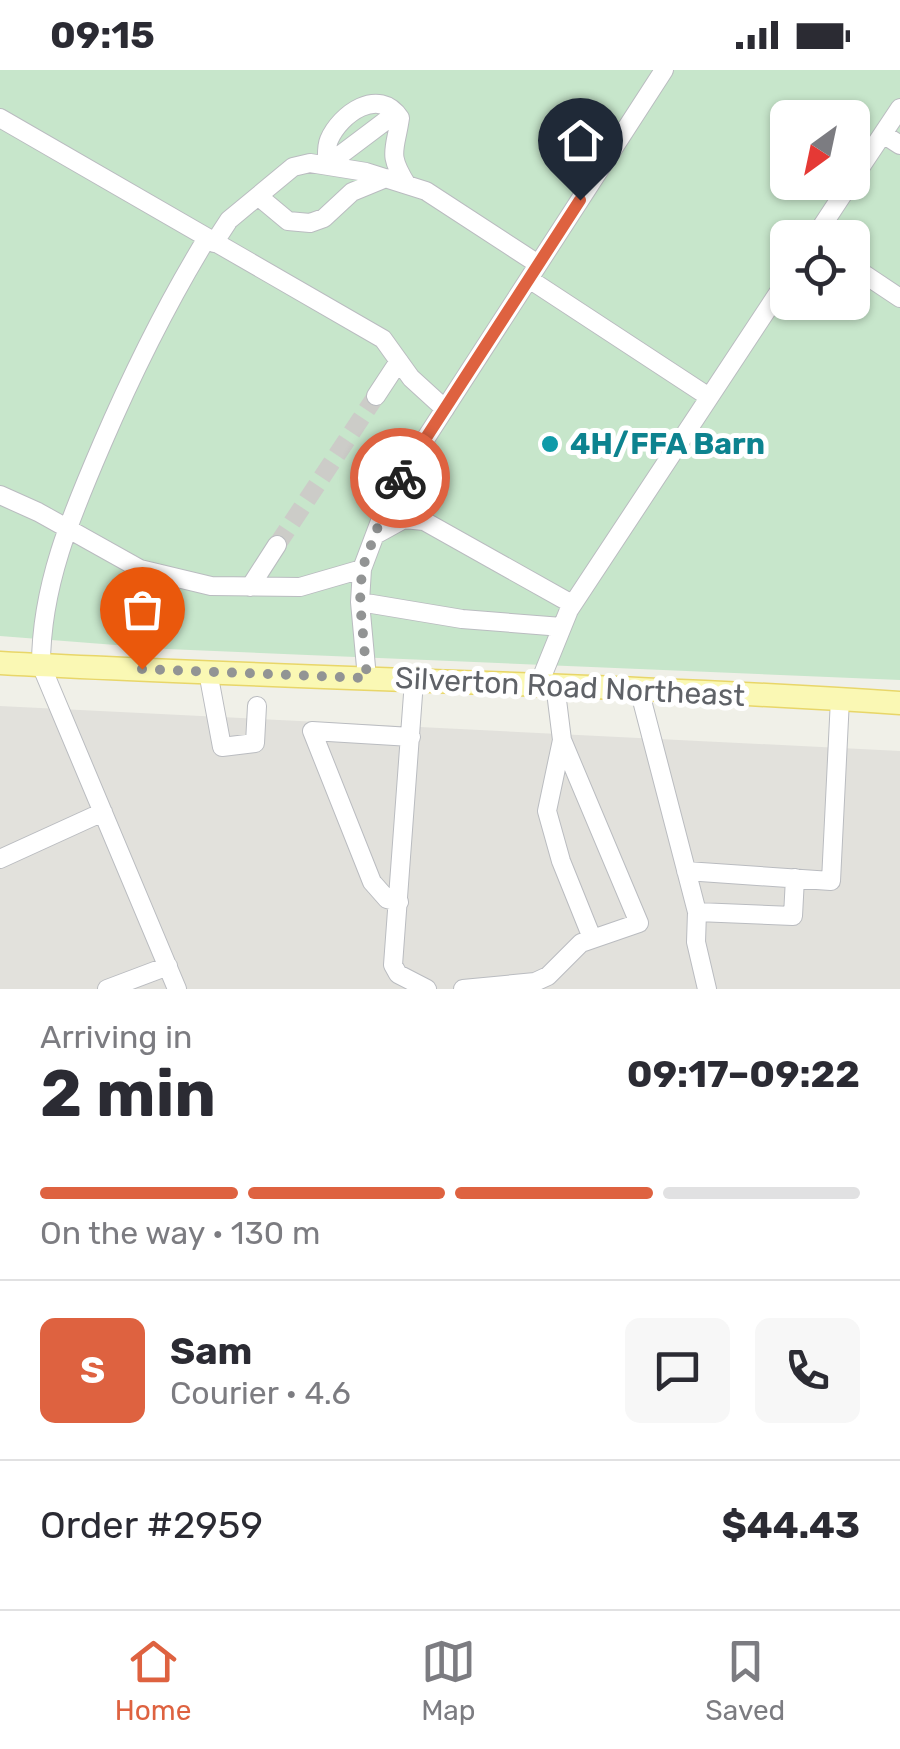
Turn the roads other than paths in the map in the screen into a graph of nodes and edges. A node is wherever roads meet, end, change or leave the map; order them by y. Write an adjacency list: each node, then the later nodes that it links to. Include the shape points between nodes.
1 (664, 70): 12 (street)
2 (900, 108): 4 (street)
3 (0, 118): 11 (street)
4 (883, 134): 5 (street); 6 (street)
5 (900, 145)
6 (870, 154)
7 (326, 165): 8 (street); 9 (street, via 332,134 364,106 385,103 400,118 391,148); 10 (street, via 293,167)
8 (386, 178): 9 (street); 10 (street, via 352,192 310,223 288,221)
9 (407, 185): 12 (street, via 452,206)
10 (258, 196): 11 (street)
11 (210, 240): 16 (street, via 383,339); 21 (street, via 165,306)
12 (534, 272): 18 (street); 19 (street)
13 (870, 278): 14 (street)
14 (900, 298)
15 (770, 305): 18 (street)
16 (399, 360): 17 (street); 19 (street)
17 (376, 396)
18 (709, 397): 26 (street)
19 (445, 409): 22 (street, via 391,492)
20 (0, 495): 21 (street)
21 (66, 528): 25 (street, via 140,569 211,586); 30 (street, via 41,626)
22 (375, 535): 24 (street); 26 (street, via 404,519 424,521)
23 (277, 545): 25 (street)
24 (362, 569): 25 (street, via 300,587); 27 (street)
25 (250, 586)
26 (577, 598): 28 (street)
27 (360, 602): 28 (street); 32 (street)
28 (562, 627): 34 (street)
29 (0, 663): 30 (main road, Silverton Road Northeast)
30 (41, 665): 31 (main road, Silverton Road Northeast); 41 (street)
31 (208, 672): 32 (main road, Silverton Road Northeast); 38 (street, via 222,747 255,742)
32 (367, 678): 33 (main road, Silverton Road Northeast)
33 (414, 681): 34 (main road, Silverton Road Northeast); 39 (street)
34 (547, 684): 35 (main road, Silverton Road Northeast); 40 (street)
35 (639, 689): 36 (main road, Silverton Road Northeast); 44 (street)
36 (840, 700): 37 (main road, Silverton Road Northeast); 45 (street, via 831,881)
37 (900, 702)
38 (258, 706)
39 (411, 736): 46 (street); 46 (street, via 312,731 372,882 387,900)
40 (562, 740): 48 (street, via 547,811); 48 (street, via 639,923)
41 (100, 806): 42 (street); 43 (street); 49 (street)
42 (32, 831)
43 (0, 859)
44 (686, 870): 45 (street); 47 (street)
45 (795, 878): 47 (street, via 792,916)
46 (399, 902): 52 (street, via 393,964 398,974)
47 (697, 912): 54 (street)
48 (592, 938): 53 (street, via 534,982)
49 (168, 966): 50 (street); 51 (street)
50 (106, 989)
51 (177, 989)
52 (427, 989)
53 (463, 989)
54 (706, 989)

